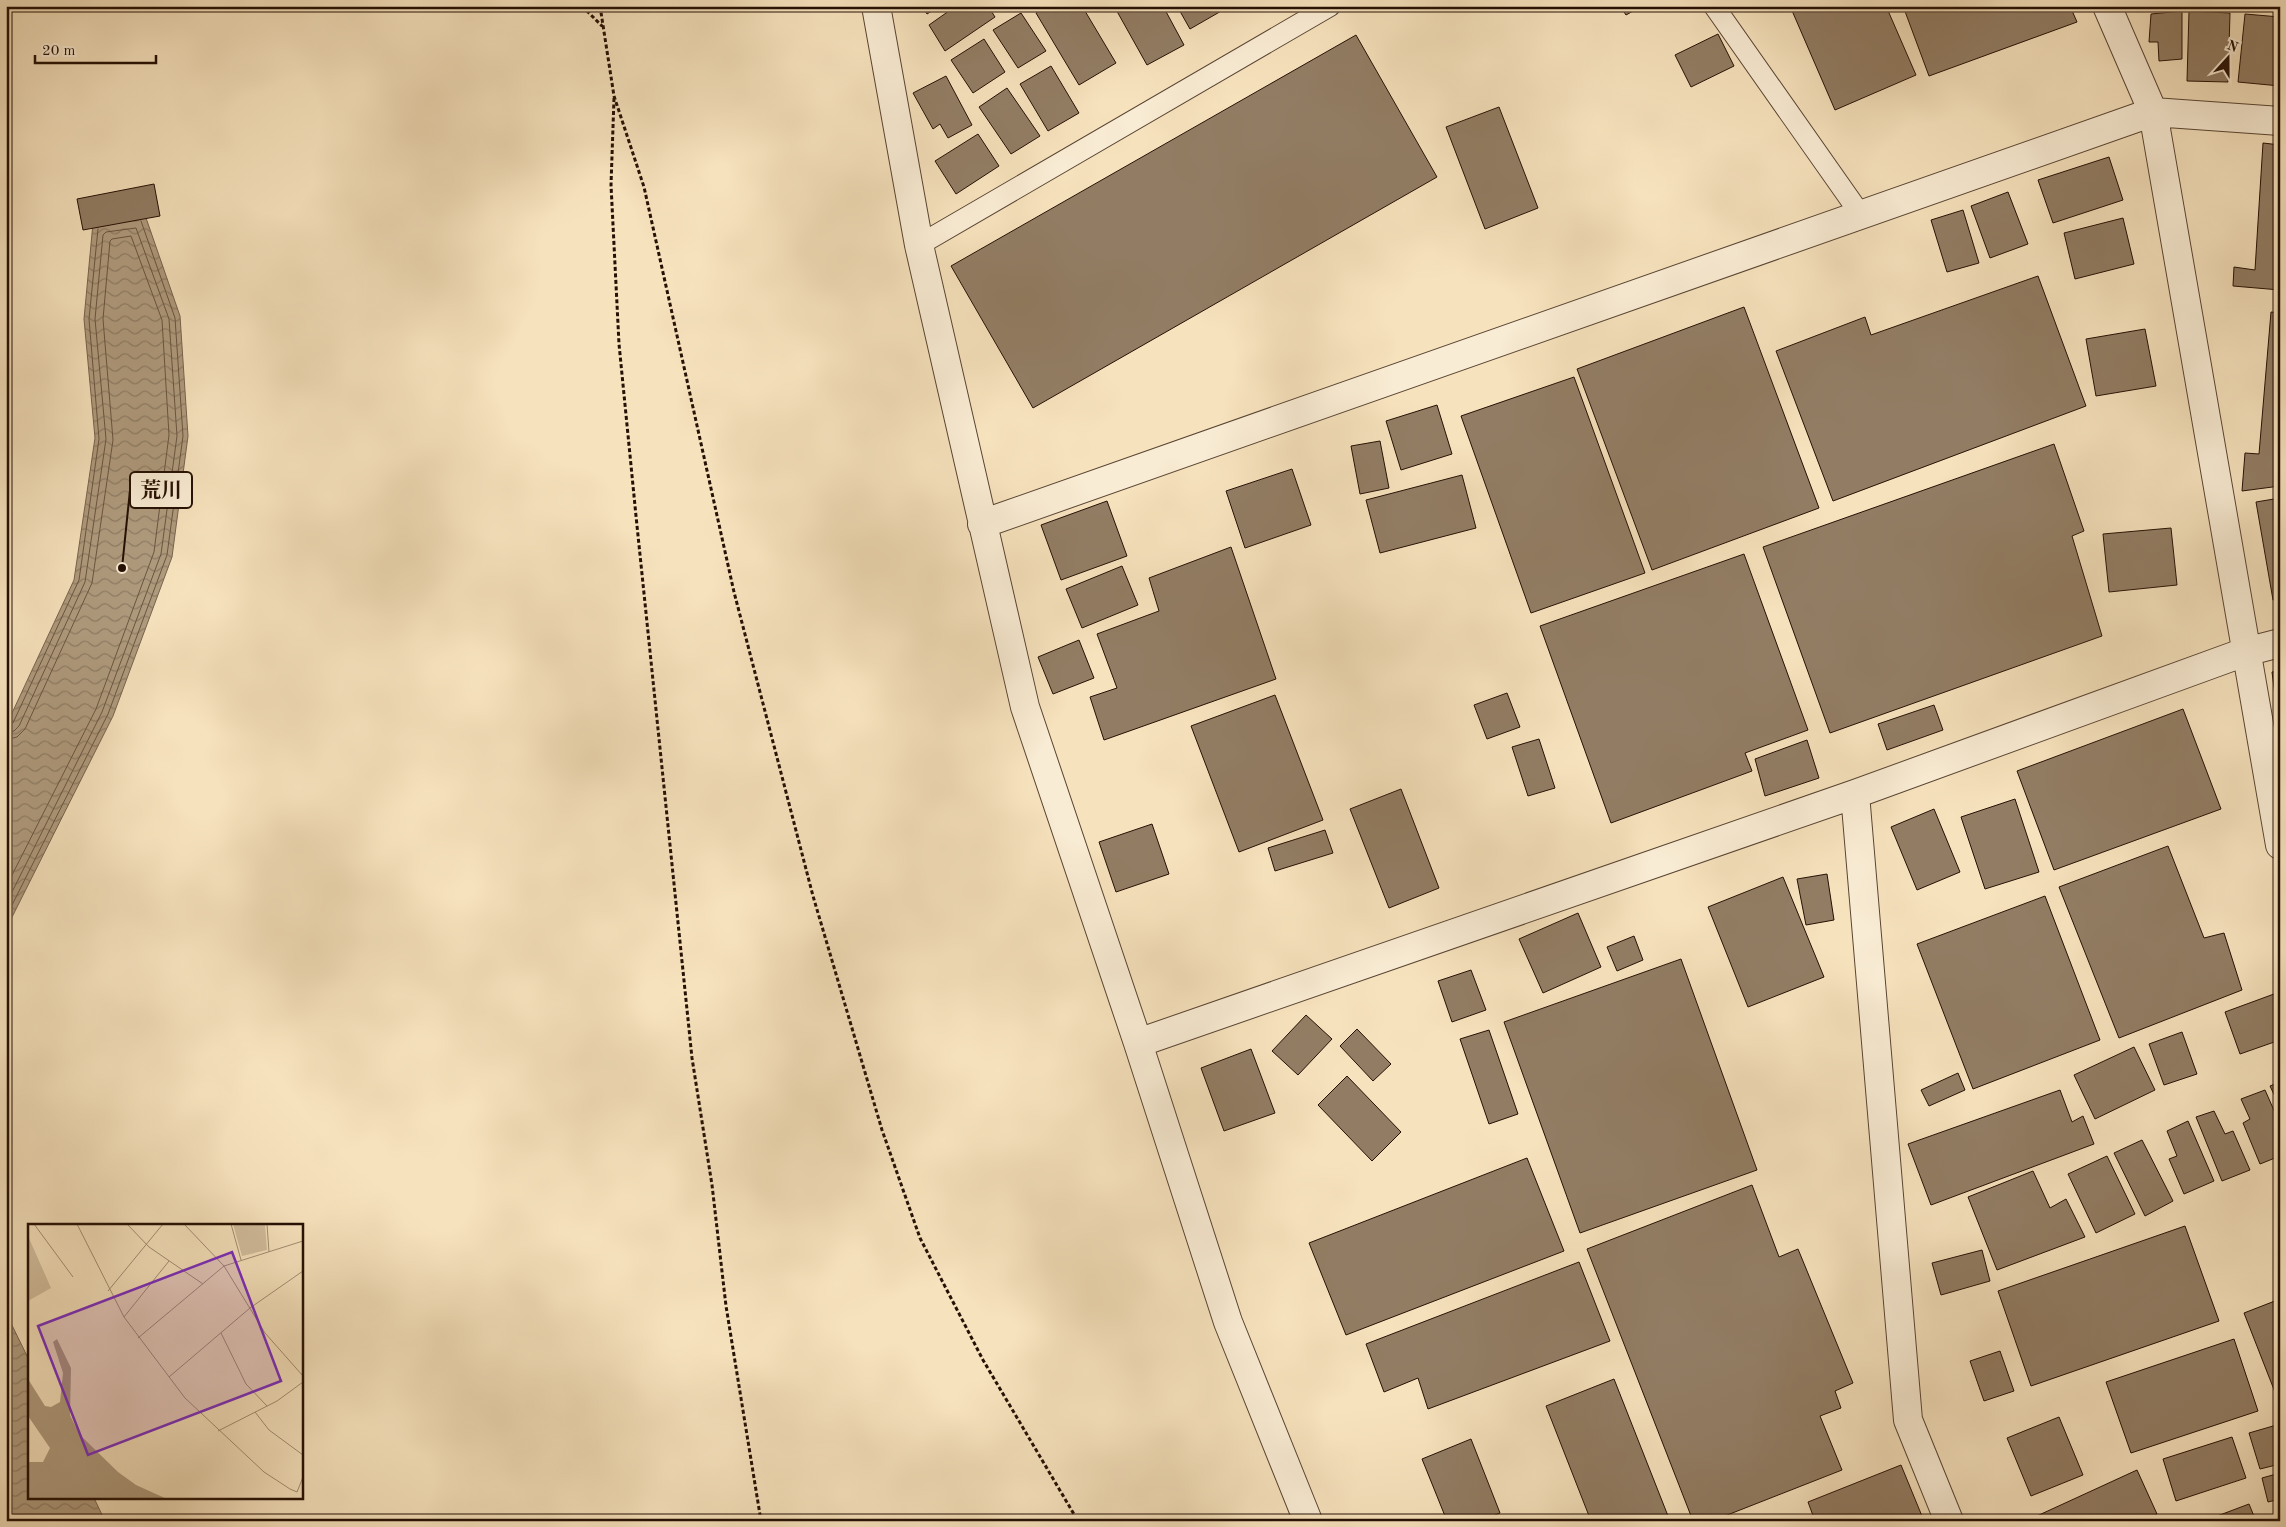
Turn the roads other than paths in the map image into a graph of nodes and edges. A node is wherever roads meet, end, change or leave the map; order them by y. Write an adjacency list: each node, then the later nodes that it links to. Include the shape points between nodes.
1 (876, 6): 8 (street)
2 (1330, 6): 8 (lane)
3 (1714, 6): 7 (lane)
4 (2107, 6): 5 (street)
5 (2153, 112): 6 (street); 7 (street); 11 (street)
6 (2280, 121)
7 (1861, 215): 9 (street)
8 (919, 244): 9 (street)
9 (982, 524): 14 (street, via 1025,707)
10 (2280, 643): 11 (street)
11 (2245, 652): 12 (street); 13 (street)
12 (1855, 794): 14 (street); 16 (street, via 1908,1420)
13 (2280, 845)
14 (1138, 1043): 15 (street, via 1228,1322)
15 (1308, 1521)
16 (1949, 1521)

